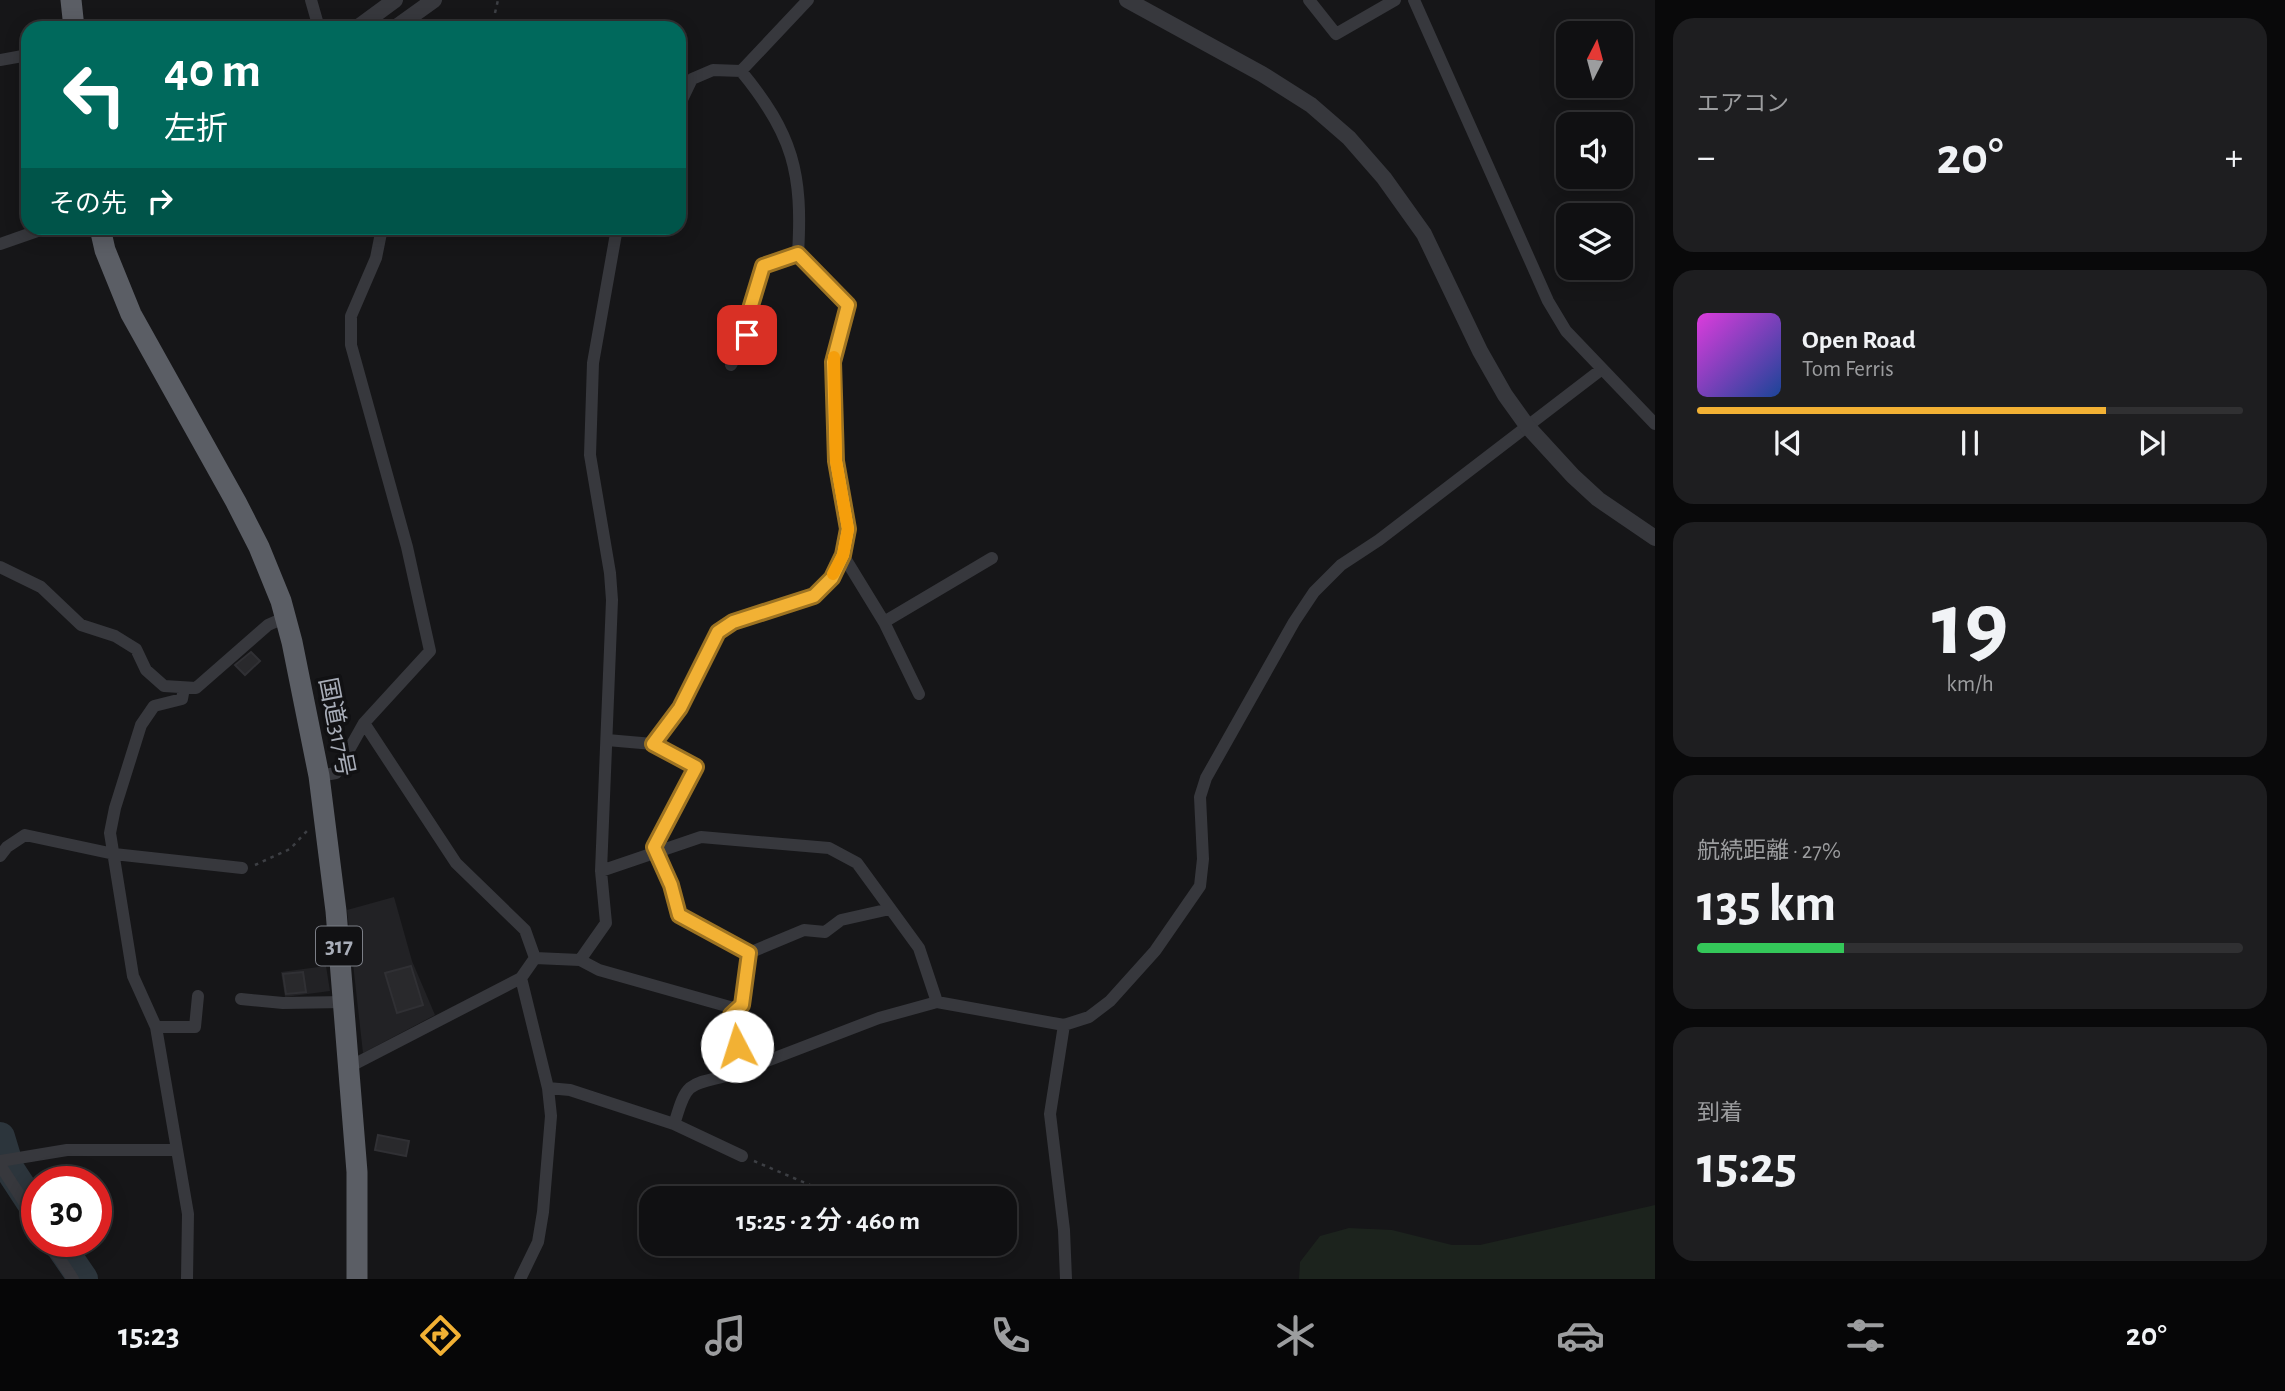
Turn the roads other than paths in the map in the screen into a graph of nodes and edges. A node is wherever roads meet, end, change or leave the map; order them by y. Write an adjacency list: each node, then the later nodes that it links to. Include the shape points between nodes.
1 (71, 0): 10 (highway)
2 (311, 0): 11 (street)
3 (395, 0): 12 (street)
4 (434, 0): 13 (street)
5 (808, 0): 16 (street)
6 (1127, 0): 27 (street, via 1311,104 1349,138 1424,234 1480,351)
7 (1309, 0): 8 (street, via 1336,34)
8 (1395, 0)
9 (1414, 0): 25 (street, via 1548,301 1566,331)
10 (73, 21)
11 (318, 21)
12 (366, 21)
13 (405, 21)
14 (21, 56): 15 (street)
15 (0, 60)
16 (741, 71): 17 (street, via 713,70 692,79); 23 (street, via 768,103 785,135 799,190)
17 (686, 91)
18 (26, 235): 22 (street)
19 (102, 235): 32 (highway, 国道317号 / 317, via 131,314 236,502)
20 (381, 235): 36 (street, via 376,258 351,316 351,345 404,534 430,651)
21 (616, 235): 37 (street, via 593,363 590,455 612,600)
22 (0, 244)
23 (798, 254): 24 (street, via 763,266 746,322 747,335); 29 (street, via 848,305 833,362 836,461 848,529)
24 (731, 365)
25 (1602, 369): 26 (street); 27 (street)
26 (1655, 424)
27 (1528, 427): 28 (street, via 1598,499); 55 (street, via 1341,565 1314,592 1206,778 1200,797 1203,859 1199,887 1155,951 1111,1001 1088,1017)
28 (1655, 538)
29 (843, 555): 33 (street); 38 (street, via 832,578 814,596 733,622 718,632 680,708)
30 (992, 558): 33 (street)
31 (0, 567): 34 (street, via 41,587 80,625 115,636 135,649 146,670 164,686)
32 (286, 617): 34 (street, via 268,625 196,688); 39 (highway, 国道317号 / 317)
33 (884, 622): 35 (street)
34 (184, 688): 41 (street, via 182,699 154,706 141,725 114,808 110,833)
35 (919, 694)
36 (364, 723): 39 (street, via 336,773); 47 (street, via 456,863 525,930)
37 (607, 740): 38 (street); 44 (street)
38 (653, 744): 40 (street, via 696,767)
39 (319, 776): 52 (highway, 国道317号 / 317)
40 (655, 853): 44 (street); 45 (street, via 701,837 828,848 857,863); 46 (street, via 679,915)
41 (114, 854): 42 (street, via 25,835); 43 (street); 56 (street, via 133,976)
42 (0, 856)
43 (242, 868)
44 (601, 871): 48 (street, via 606,923)
45 (890, 909): 46 (street, via 841,920 825,932 804,930); 53 (street, via 919,948)
46 (749, 953): 54 (street, via 742,1005)
47 (535, 958): 48 (street); 49 (street)
48 (580, 960): 54 (street, via 599,970 730,1007)
49 (521, 978): 58 (street); 59 (street)
50 (198, 996): 56 (street, via 195,1027)
51 (241, 999): 52 (street)
52 (344, 1002): 58 (highway, 国道317号 / 317)
53 (937, 1002): 55 (street); 57 (street, via 879,1018 767,1061)
54 (731, 1015): 57 (street, via 737,1046)
55 (1064, 1024): 70 (street, via 1050,1114)
56 (156, 1027): 61 (street)
57 (751, 1060): 60 (street, via 744,1069 691,1087)
58 (349, 1067): 68 (highway, 国道317号 / 317, via 357,1172)
59 (548, 1088): 60 (street, via 570,1090); 69 (street, via 551,1116 543,1212 538,1242)
60 (674, 1124): 62 (street)
61 (177, 1150): 63 (street, via 67,1150); 67 (street, via 188,1214)
62 (742, 1156)
63 (3, 1161): 64 (street)
64 (21, 1193)
65 (59, 1257): 66 (street)
66 (73, 1279)
67 (187, 1279)
68 (358, 1279)
69 (520, 1279)
70 (1066, 1279)

